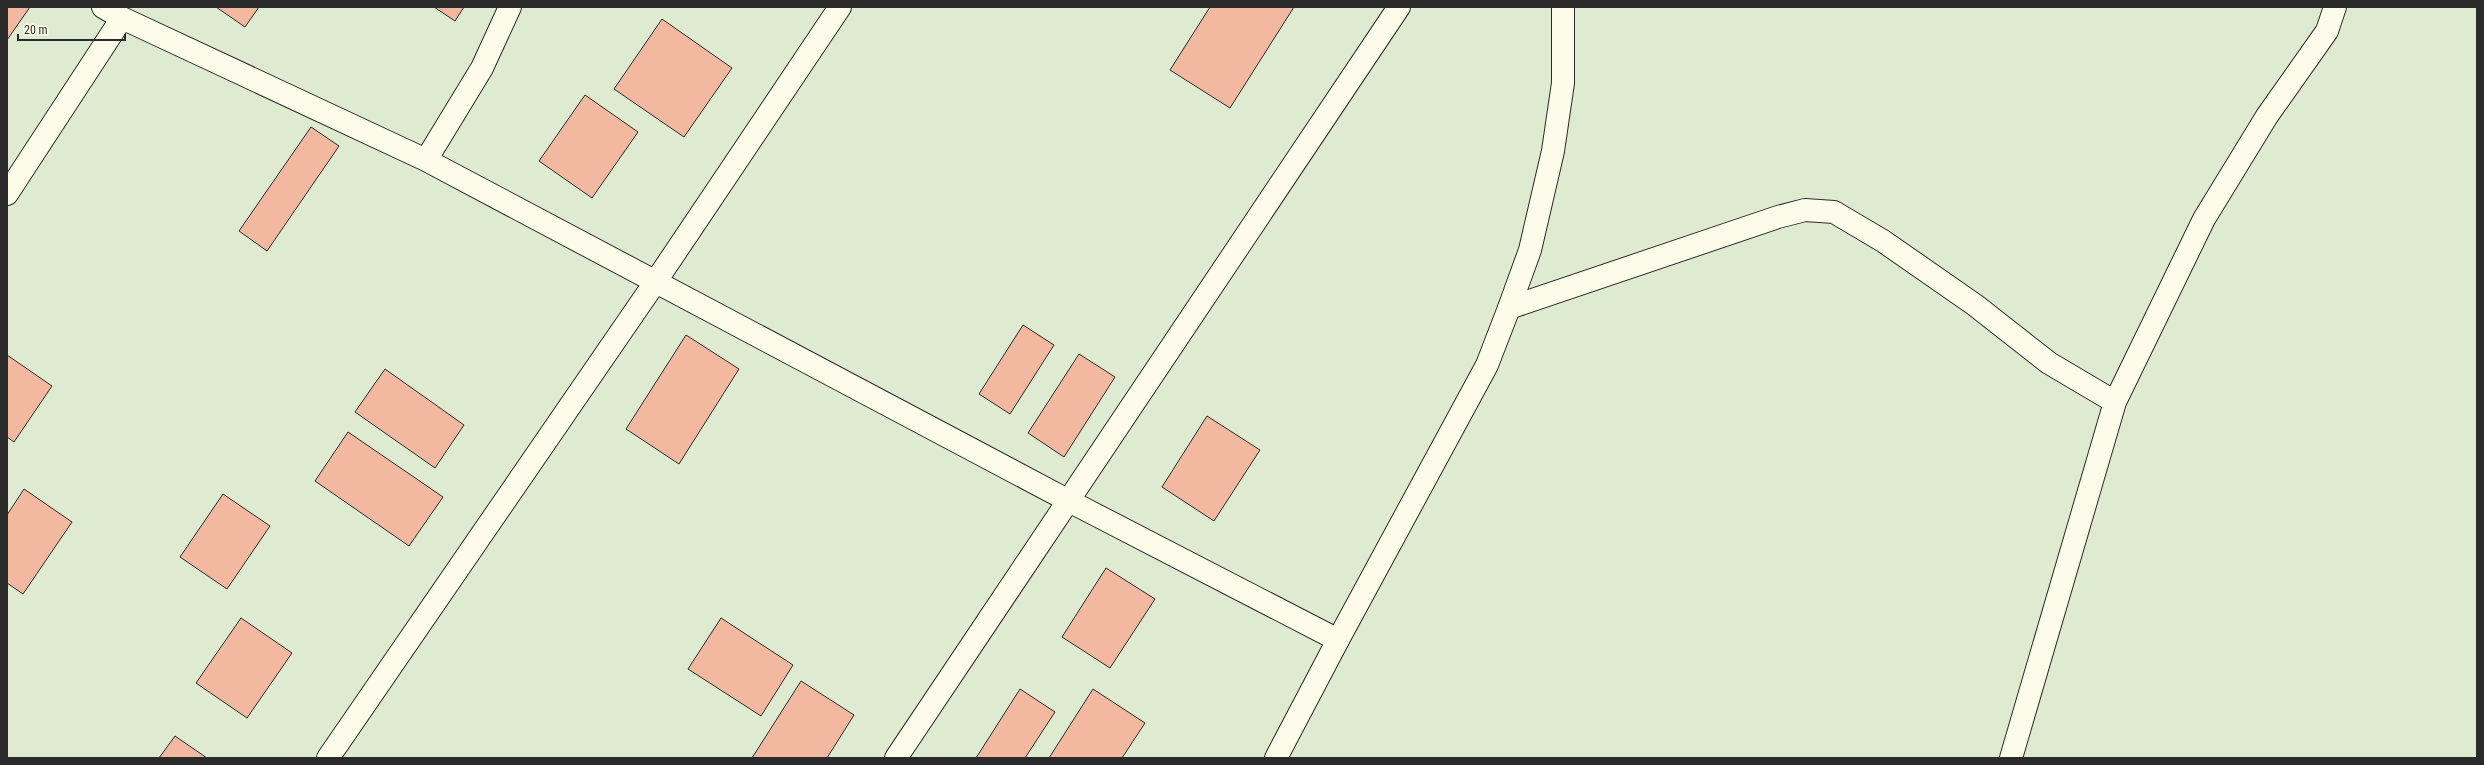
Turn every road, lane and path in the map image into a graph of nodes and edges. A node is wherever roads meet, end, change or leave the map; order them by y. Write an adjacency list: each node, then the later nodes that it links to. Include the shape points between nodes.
1 (510, 7): 7 (street, via 482,68)
2 (840, 7): 9 (street)
3 (1399, 7): 12 (street)
4 (1563, 7): 10 (street, via 1563,83 1553,151 1530,250)
5 (2335, 7): 11 (street, via 2327,31 2267,116 2204,219)
6 (112, 12): 7 (street); 8 (street)
7 (426, 160): 9 (street)
8 (7, 194)
9 (656, 281): 12 (street); 14 (street)
10 (1509, 308): 11 (street, via 1778,216 1805,210 1834,212 1884,241 1975,305 2050,363); 13 (street, via 1487,365)
11 (2115, 402): 17 (street)
12 (1069, 502): 13 (street); 15 (street)
13 (1338, 640): 16 (street)
14 (328, 758)
15 (896, 758)
16 (1276, 758)
17 (2011, 758)

